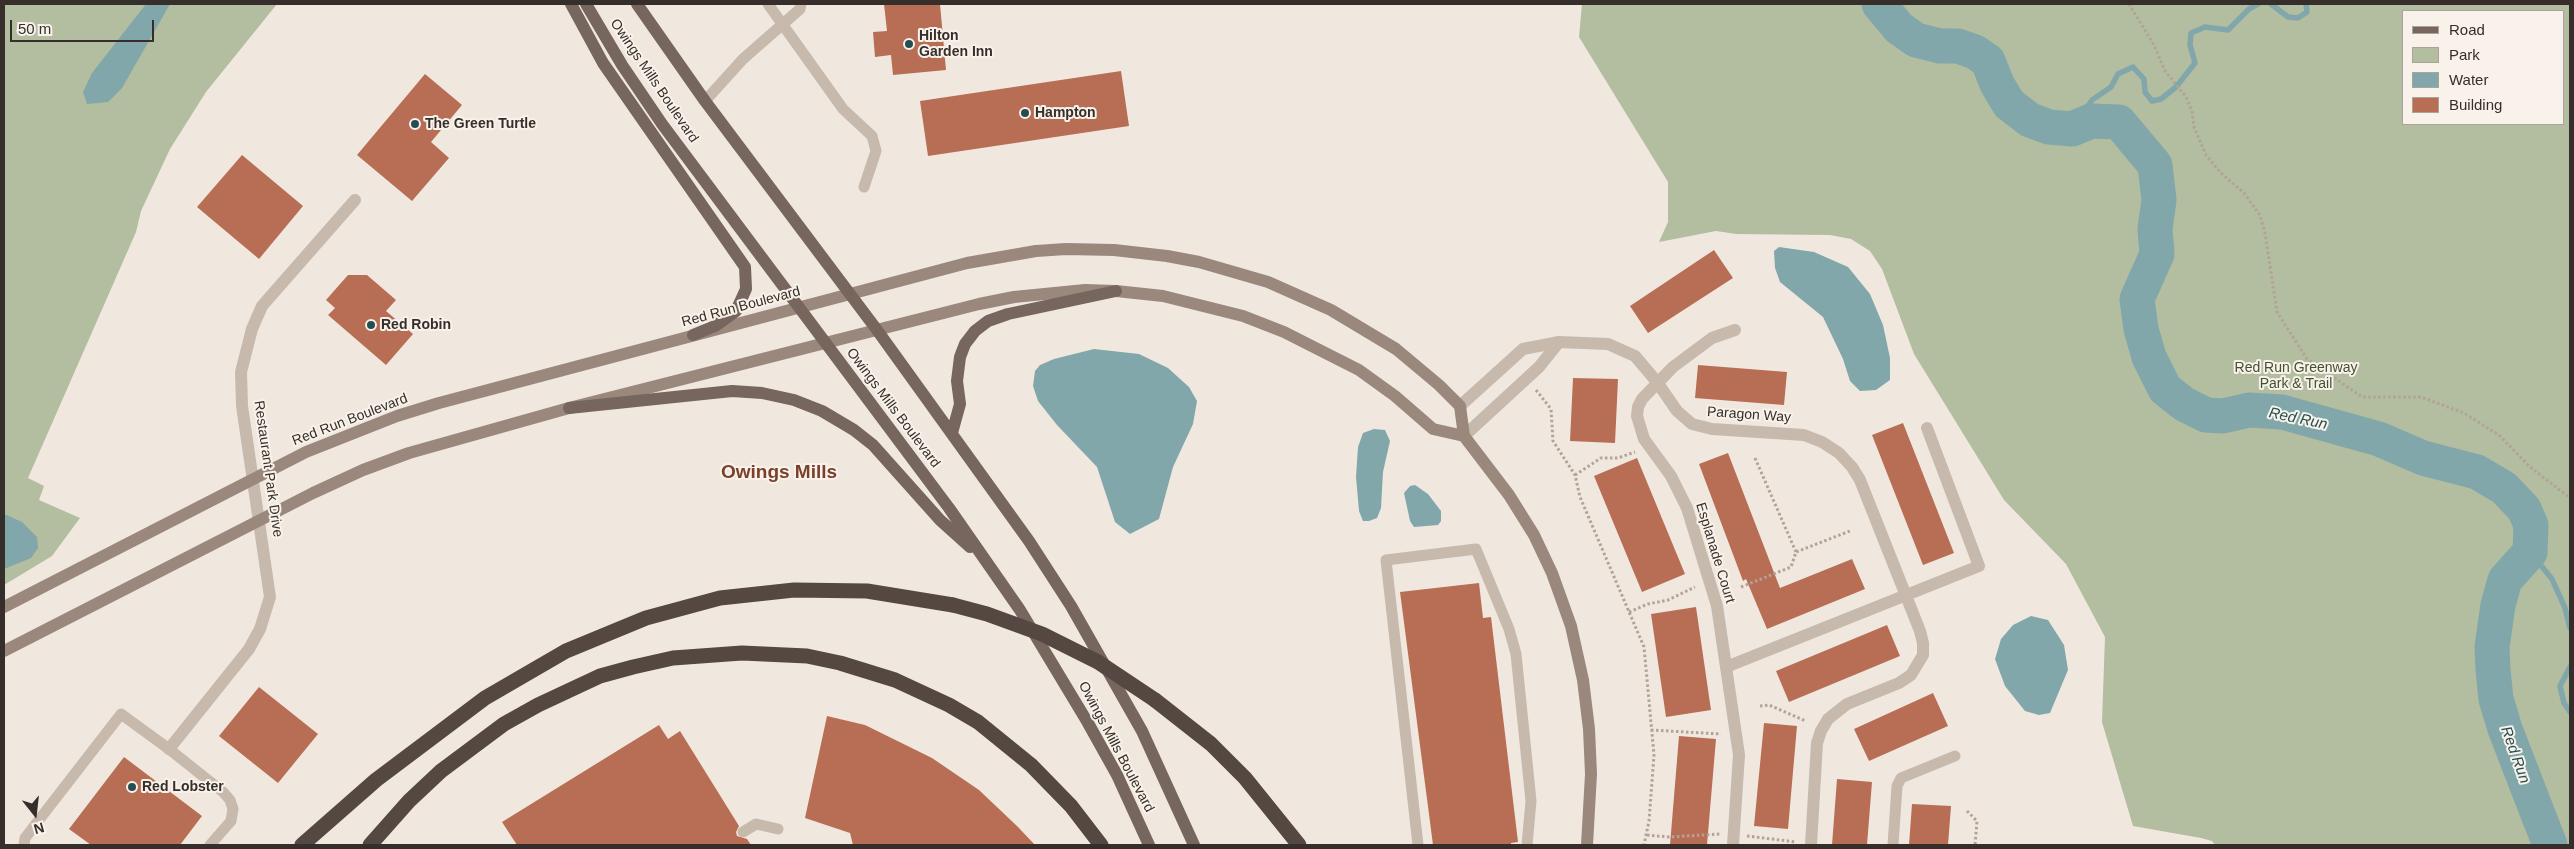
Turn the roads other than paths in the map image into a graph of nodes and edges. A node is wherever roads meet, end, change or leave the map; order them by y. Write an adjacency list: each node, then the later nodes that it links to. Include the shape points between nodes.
1 (571, 4): 15 (main road, via 603,64 745,267 746,289 736,311)
2 (586, 4): 12 (main road, Owings Mills Boulevard, via 662,124)
3 (637, 4): 7 (main road, Owings Mills Boulevard)
4 (768, 4): 6 (lane)
5 (801, 4): 6 (lane)
6 (783, 25): 7 (lane, via 743,59); 8 (lane, via 843,109 872,136 876,151)
7 (705, 101): 11 (main road, Owings Mills Boulevard)
8 (864, 187)
9 (355, 200): 24 (street, Restaurant Park Drive, via 262,306 252,329 241,372)
10 (1116, 291): 13 (main road, via 1085,290 1014,297); 22 (main road, via 1008,314 988,321 975,331 965,344 959,362 960,404); 23 (main road, via 1204,304 1284,332 1359,370 1433,429)
11 (850, 294): 12 (main road, Red Run Boulevard); 13 (main road, Owings Mills Boulevard); 19 (main road, Red Run Boulevard, via 967,263 1036,251 1114,250 1175,257 1236,271 1331,310 1396,350)
12 (800, 308): 15 (main road, Red Run Boulevard); 17 (main road, Owings Mills Boulevard)
13 (876, 330): 17 (main road); 22 (main road, Owings Mills Boulevard)
14 (1735, 330): 18 (street, Esplanade Court, via 1698,346)
15 (693, 336): 24 (main road, Red Run Boulevard, via 431,405 339,439)
16 (1559, 342): 18 (street, Paragon Way, via 1591,342 1622,349 1635,356); 19 (street, via 1523,349); 23 (street, via 1540,367)
17 (826, 343): 20 (main road); 26 (main road, Owings Mills Boulevard)
18 (1657, 382): 27 (street, Paragon Way, via 1677,411 1692,424 1712,429 1804,435 1839,453 1860,480); 30 (street, Esplanade Court, via 1638,407 1638,426 1671,476 1687,508 1715,598)
19 (1460, 406): 23 (main road)
20 (568, 408): 25 (main road, via 409,453 363,470); 26 (main road, via 732,391 794,400 822,411 874,445 940,520)
21 (1927, 428): 27 (street, via 1979,566)
22 (952, 433): 43 (main road, Owings Mills Boulevard, via 1029,541 1101,656 1142,731)
23 (1464, 436): 47 (main road, via 1509,494 1534,535 1571,626 1589,728 1591,774)
24 (252, 479): 25 (street, Restaurant Park Drive); 28 (main road, Red Run Boulevard)
25 (260, 519): 29 (main road); 31 (street, Restaurant Park Drive, via 270,597 260,629 249,649)
26 (987, 562): 42 (main road, Owings Mills Boulevard, via 1088,723 1117,775)
27 (1906, 595): 30 (street); 36 (street, Paragon Way, via 1924,643 1923,655 1911,675 1847,704 1828,719 1820,731)
28 (4, 607)
29 (4, 651)
30 (1726, 667): 48 (street, Esplanade Court, via 1739,755)
31 (169, 748): 35 (lane, via 121,714); 38 (lane, via 230,800 230,821)
32 (1955, 756): 49 (lane, via 1901,778 1897,786)
33 (778, 830): 34 (lane, via 756,824)
34 (742, 832)
35 (24, 841): 37 (lane)
36 (1806, 843)
37 (35, 845)
38 (210, 845)
39 (302, 845): 44 (highway, bridge, via 376,780 486,698 566,651 646,618 720,598 794,590 867,591 953,605 1042,634 1098,662 1155,700 1211,744 1245,778)
40 (370, 845): 41 (highway, via 441,771 504,724 538,705 600,676 634,667 699,655 742,653 807,656 840,663 895,680 949,705 978,722 1031,765 1071,806)
41 (1101, 845)
42 (1149, 845)
43 (1194, 845)
44 (1299, 845)
45 (1418, 845): 46 (lane, via 1386,560 1476,549 1516,654 1531,800)
46 (1527, 845)
47 (1587, 845)
48 (1733, 845)
49 (1893, 845)

